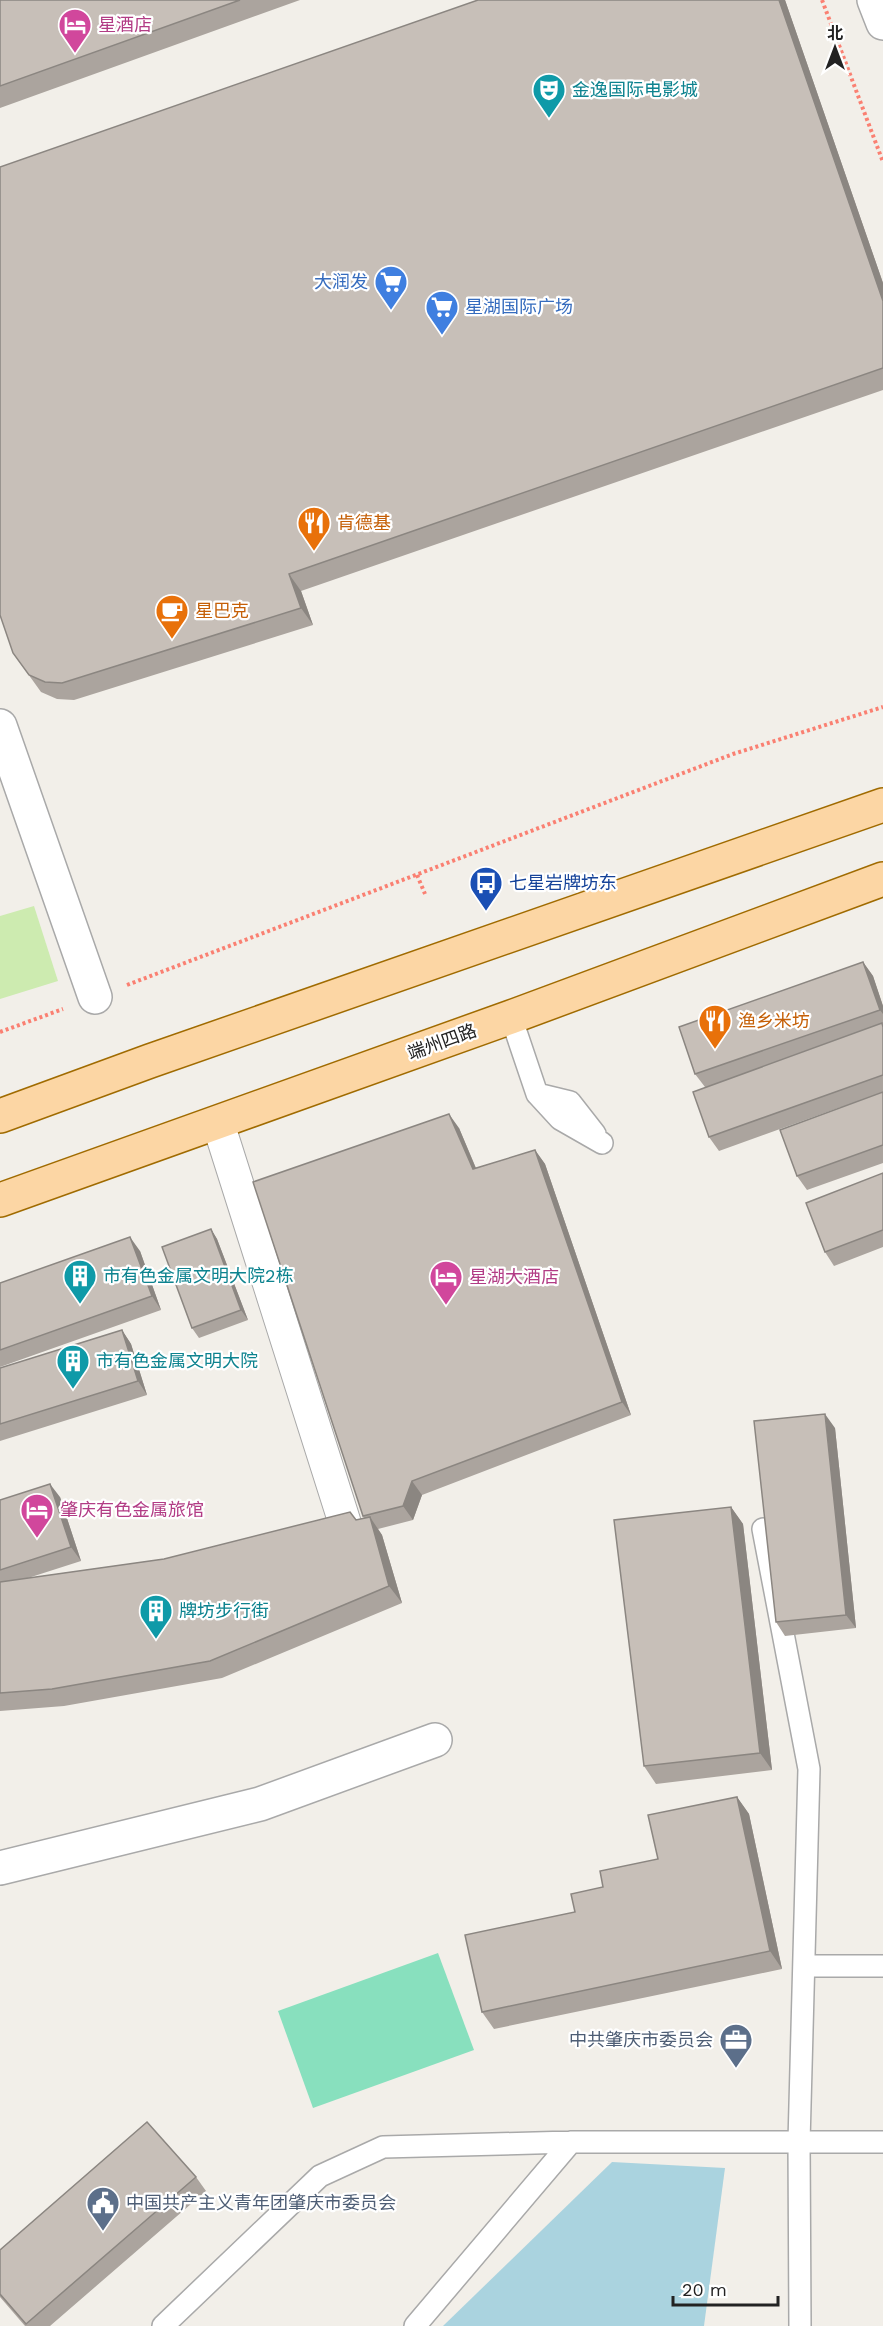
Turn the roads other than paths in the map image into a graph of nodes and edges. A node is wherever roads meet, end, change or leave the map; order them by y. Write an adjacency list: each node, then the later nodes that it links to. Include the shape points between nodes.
1 (874, 0): 2 (street)
2 (883, 23)
3 (0, 726): 6 (street)
4 (883, 805): 9 (main road)
5 (883, 879): 7 (main road, 端州四路)
6 (95, 997)
7 (511, 1017): 8 (lane); 10 (main road, 端州四路)
8 (537, 1094)
9 (0, 1116)
10 (218, 1123): 11 (main road, 端州四路); 13 (street, via 354,1552)
11 (0, 1200)
12 (763, 1529): 16 (lane, via 808,1769)
13 (320, 1563)
14 (435, 1740): 15 (street, via 260,1804)
15 (0, 1868)
16 (804, 1966): 17 (lane); 19 (lane)
17 (883, 1966)
18 (571, 2142): 19 (lane); 21 (lane, via 383,2147 320,2176); 22 (lane)
19 (799, 2142): 20 (lane); 23 (lane)
20 (883, 2142)
21 (163, 2326)
22 (415, 2326)
23 (800, 2326)

